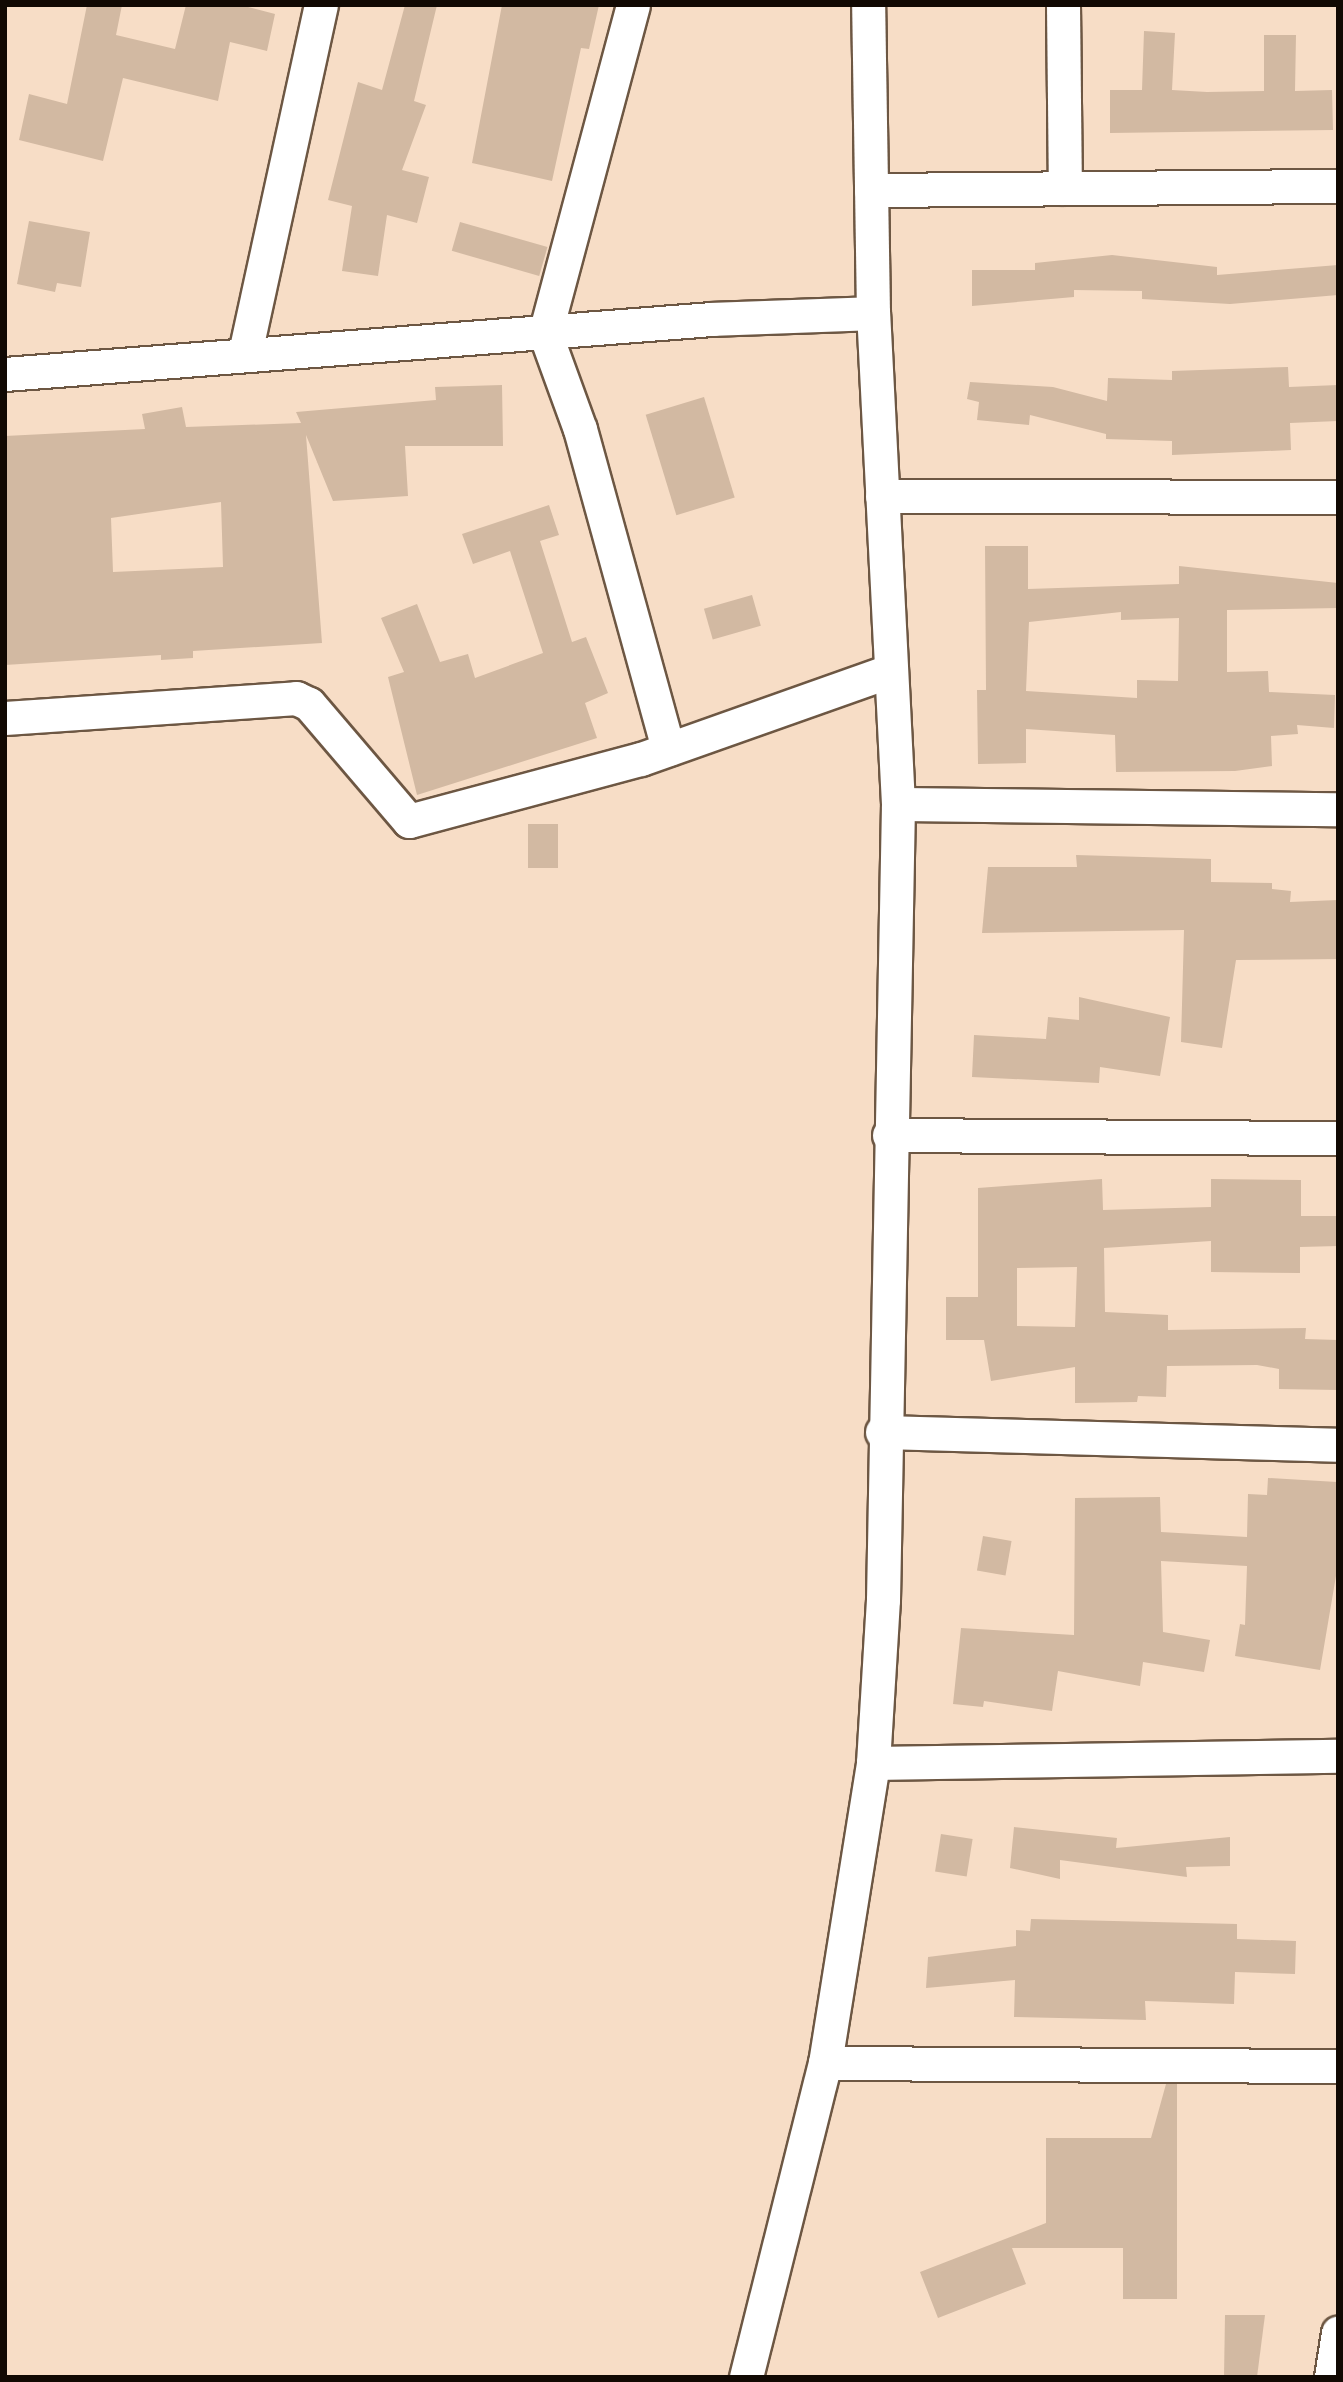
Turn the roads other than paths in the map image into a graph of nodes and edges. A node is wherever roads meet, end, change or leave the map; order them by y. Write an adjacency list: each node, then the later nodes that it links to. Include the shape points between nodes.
1 (321, 5): 10 (street)
2 (633, 5): 9 (street)
3 (868, 5): 7 (street)
4 (1063, 5): 6 (street)
5 (1338, 186): 6 (street)
6 (1065, 188): 7 (street)
7 (871, 190): 8 (street)
8 (873, 313): 9 (street); 12 (street)
9 (545, 333): 10 (street); 16 (street, via 580,429)
10 (245, 353): 11 (street)
11 (5, 374)
12 (882, 496): 13 (street); 14 (street)
13 (1338, 497)
14 (890, 671): 16 (street); 17 (street)
15 (5, 718): 16 (street, via 296,698 309,704 409,821 548,788)
16 (668, 748)
17 (898, 804): 18 (street); 19 (street)
18 (1338, 809)
19 (889, 1135): 20 (street); 21 (street)
20 (1338, 1138)
21 (882, 1433): 22 (street); 24 (street, via 883,1600)
22 (1338, 1445)
23 (1338, 1756): 24 (street)
24 (873, 1763): 25 (street)
25 (825, 2063): 26 (street); 28 (street)
26 (1338, 2066)
27 (1338, 2333): 29 (street)
28 (746, 2377)
29 (1331, 2377)

